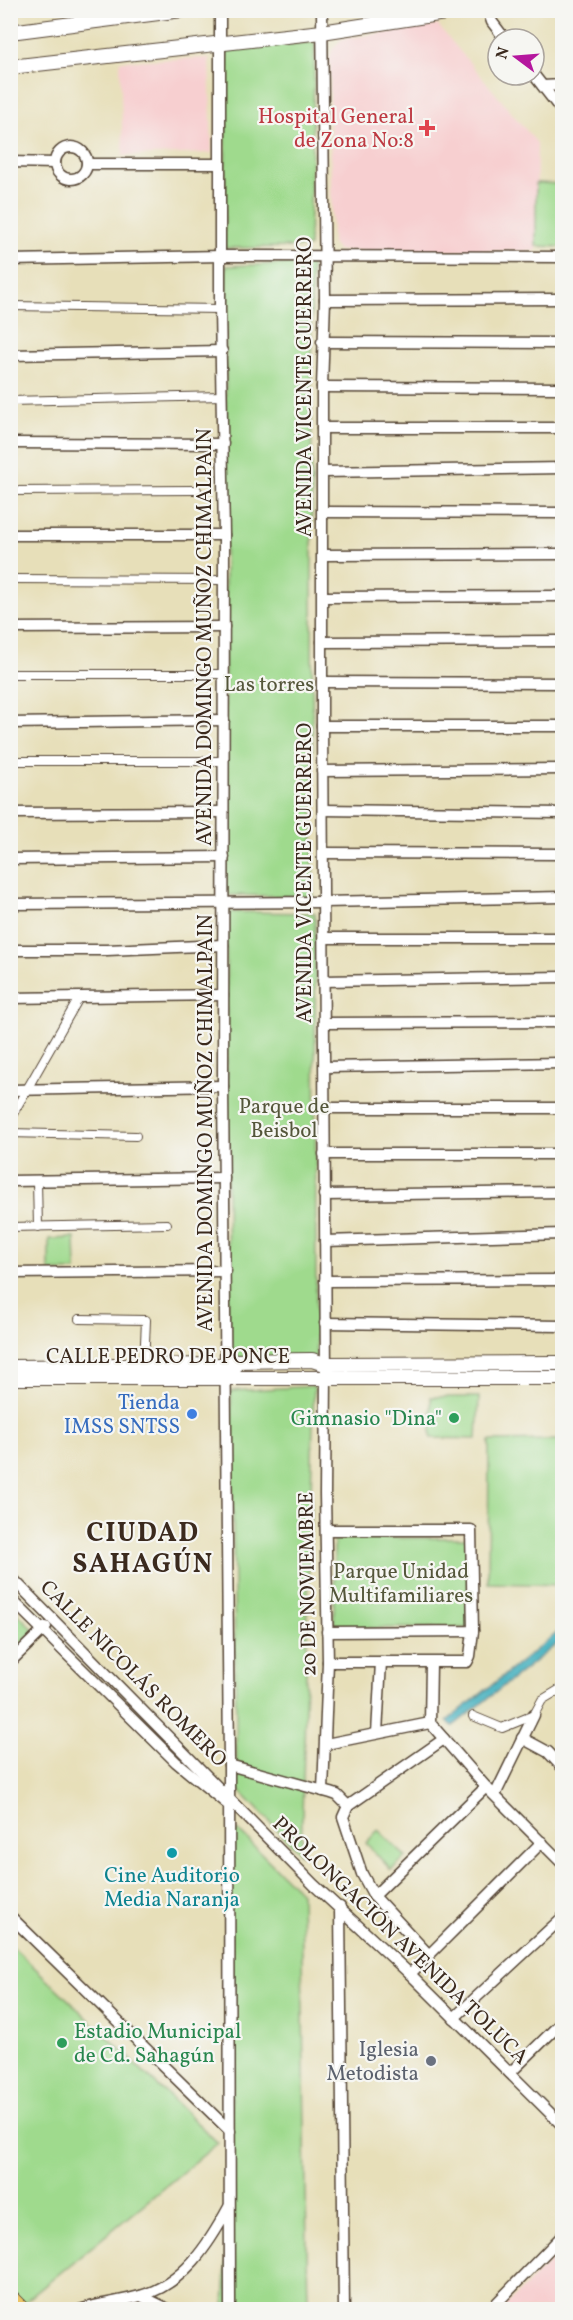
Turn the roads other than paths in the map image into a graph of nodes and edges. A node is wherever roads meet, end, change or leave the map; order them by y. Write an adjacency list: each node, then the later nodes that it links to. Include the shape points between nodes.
1 (182, 10): 7 (street)
2 (220, 10): 9 (street, AVENIDA DOMINGO MUÑOZ CHIMALPAIN)
3 (322, 10): 8 (street, AVENIDA VICENTE GUERRERO)
4 (464, 10): 8 (street)
5 (488, 10): 6 (street)
6 (496, 27)
7 (10, 32)
8 (322, 32): 9 (street); 21 (street, AVENIDA VICENTE GUERRERO)
9 (219, 44): 10 (street); 18 (street, AVENIDA DOMINGO MUÑOZ CHIMALPAIN)
10 (10, 67)
11 (562, 85): 12 (street)
12 (546, 86)
13 (544, 87): 14 (street)
14 (562, 111)
15 (10, 162): 16 (street)
16 (55, 162): 17 (street, via 60,152 72,147 83,152); 17 (street, via 59,174 71,179 82,175)
17 (87, 164): 18 (street)
18 (219, 164): 19 (street, AVENIDA DOMINGO MUÑOZ CHIMALPAIN)
19 (222, 256): 21 (street); 22 (street); 26 (street, AVENIDA DOMINGO MUÑOZ CHIMALPAIN)
20 (562, 256): 21 (street)
21 (325, 257): 24 (street, AVENIDA VICENTE GUERRERO)
22 (10, 260)
23 (562, 299): 24 (street)
24 (325, 300): 27 (street, AVENIDA VICENTE GUERRERO)
25 (10, 306): 26 (street)
26 (220, 309): 29 (street, AVENIDA DOMINGO MUÑOZ CHIMALPAIN)
27 (322, 342): 28 (street); 31 (street, AVENIDA VICENTE GUERRERO)
28 (562, 343)
29 (222, 351): 30 (street); 33 (street, AVENIDA DOMINGO MUÑOZ CHIMALPAIN)
30 (10, 355)
31 (322, 387): 32 (street); 35 (street, AVENIDA VICENTE GUERRERO)
32 (562, 388)
33 (222, 396): 34 (street); 38 (street, AVENIDA DOMINGO MUÑOZ CHIMALPAIN)
34 (10, 400)
35 (322, 428): 36 (street); 40 (street, AVENIDA VICENTE GUERRERO)
36 (562, 428)
37 (10, 443): 38 (street)
38 (223, 444): 46 (street, AVENIDA DOMINGO MUÑOZ CHIMALPAIN)
39 (562, 468): 40 (street)
40 (323, 472): 43 (street, AVENIDA VICENTE GUERRERO)
41 (197, 490): 42 (street)
42 (10, 491)
43 (323, 512): 44 (street); 48 (street, AVENIDA VICENTE GUERRERO)
44 (562, 513)
45 (10, 535): 46 (street)
46 (224, 535): 50 (street, AVENIDA DOMINGO MUÑOZ CHIMALPAIN)
47 (562, 554): 48 (street)
48 (323, 555): 52 (street, AVENIDA VICENTE GUERRERO)
49 (10, 579): 50 (street)
50 (224, 580): 53 (street, AVENIDA DOMINGO MUÑOZ CHIMALPAIN)
51 (562, 596): 52 (street)
52 (323, 597): 56 (street, AVENIDA VICENTE GUERRERO)
53 (224, 627): 54 (street); 58 (street, AVENIDA DOMINGO MUÑOZ CHIMALPAIN)
54 (10, 628)
55 (562, 641): 56 (street)
56 (322, 642): 59 (street, AVENIDA VICENTE GUERRERO)
57 (10, 674): 58 (street)
58 (224, 674): 61 (street, AVENIDA DOMINGO MUÑOZ CHIMALPAIN)
59 (322, 682): 60 (street); 63 (street, AVENIDA VICENTE GUERRERO)
60 (562, 683)
61 (224, 720): 62 (street); 66 (street, AVENIDA DOMINGO MUÑOZ CHIMALPAIN)
62 (10, 723)
63 (322, 726): 64 (street); 68 (street, AVENIDA VICENTE GUERRERO)
64 (562, 726)
65 (10, 761): 66 (street)
66 (224, 761): 70 (street, AVENIDA DOMINGO MUÑOZ CHIMALPAIN)
67 (562, 769): 68 (street)
68 (322, 771): 69 (street, AVENIDA VICENTE GUERRERO)
69 (323, 810): 72 (street); 73 (street, AVENIDA VICENTE GUERRERO)
70 (223, 812): 71 (street); 75 (street, AVENIDA DOMINGO MUÑOZ CHIMALPAIN)
71 (10, 813)
72 (562, 813)
73 (323, 853): 74 (street); 78 (street, AVENIDA VICENTE GUERRERO)
74 (562, 854)
75 (224, 857): 76 (street); 79 (street, AVENIDA DOMINGO MUÑOZ CHIMALPAIN)
76 (10, 859)
77 (562, 897): 78 (street)
78 (324, 902): 79 (street); 81 (street, AVENIDA VICENTE GUERRERO)
79 (224, 903): 80 (street); 83 (street, AVENIDA DOMINGO MUÑOZ CHIMALPAIN)
80 (10, 904)
81 (324, 938): 82 (street); 86 (street, AVENIDA VICENTE GUERRERO)
82 (562, 938)
83 (223, 945): 84 (street); 87 (street, AVENIDA DOMINGO MUÑOZ CHIMALPAIN)
84 (10, 950)
85 (562, 977): 86 (street)
86 (323, 981): 91 (street, AVENIDA VICENTE GUERRERO)
87 (223, 995): 89 (street); 94 (street, AVENIDA DOMINGO MUÑOZ CHIMALPAIN)
88 (10, 998): 89 (street)
89 (79, 998): 96 (street)
90 (562, 1022): 91 (street)
91 (324, 1023): 93 (street, AVENIDA VICENTE GUERRERO)
92 (562, 1063): 93 (street)
93 (325, 1067): 97 (street, AVENIDA VICENTE GUERRERO)
94 (223, 1086): 96 (street); 104 (street, AVENIDA DOMINGO MUÑOZ CHIMALPAIN)
95 (10, 1090): 96 (street)
96 (28, 1090): 99 (street)
97 (324, 1108): 98 (street); 102 (street, AVENIDA VICENTE GUERRERO)
98 (562, 1108)
99 (10, 1119)
100 (10, 1133): 101 (street)
101 (136, 1136)
102 (324, 1154): 103 (street); 108 (street, AVENIDA VICENTE GUERRERO)
103 (562, 1154)
104 (224, 1178): 105 (street); 114 (street, AVENIDA DOMINGO MUÑOZ CHIMALPAIN)
105 (37, 1180): 106 (street); 111 (street)
106 (10, 1181)
107 (562, 1192): 108 (street)
108 (324, 1195): 113 (street, AVENIDA VICENTE GUERRERO)
109 (167, 1224): 111 (street)
110 (10, 1227): 111 (street)
111 (38, 1227)
112 (562, 1234): 113 (street)
113 (325, 1241): 117 (street, AVENIDA VICENTE GUERRERO)
114 (226, 1271): 115 (street); 125 (street, AVENIDA DOMINGO MUÑOZ CHIMALPAIN)
115 (10, 1273)
116 (562, 1280): 117 (street)
117 (325, 1281): 119 (street, AVENIDA VICENTE GUERRERO)
118 (79, 1319): 122 (street, via 146,1320)
119 (325, 1323): 120 (street); 124 (street, AVENIDA VICENTE GUERRERO)
120 (562, 1326)
121 (562, 1363): 124 (street)
122 (144, 1366): 123 (street, CALLE PEDRO DE PONCE); 125 (street, CALLE PEDRO DE PONCE)
123 (10, 1367)
124 (326, 1370): 125 (street, CALLE PEDRO DE PONCE, via 312,1360 232,1361); 127 (street); 128 (street, 20 DE NOVIEMBRE)
125 (226, 1371): 126 (street, CALLE PEDRO DE PONCE); 148 (street, AVENIDA DOMINGO MUÑOZ CHIMALPAIN)
126 (10, 1378)
127 (562, 1378)
128 (326, 1530): 133 (street, via 471,1530); 134 (street, 20 DE NOVIEMBRE)
129 (10, 1576): 131 (street, CALLE NICOLÁS ROMERO)
130 (10, 1598): 132 (street, CALLE NICOLÁS ROMERO)
131 (54, 1619): 132 (street); 146 (street, CALLE NICOLÁS ROMERO)
132 (43, 1630): 135 (street); 147 (street, CALLE NICOLÁS ROMERO)
133 (473, 1631): 134 (street); 138 (street, via 469,1659 462,1663)
134 (327, 1632): 136 (street, 20 DE NOVIEMBRE)
135 (10, 1662)
136 (328, 1662): 137 (street); 145 (street, 20 DE NOVIEMBRE)
137 (381, 1662): 138 (street); 143 (street)
138 (431, 1663): 142 (street)
139 (562, 1688): 140 (street, via 542,1700)
140 (534, 1715): 141 (street, via 502,1728); 144 (street)
141 (473, 1716)
142 (437, 1730): 143 (street); 150 (street); 154 (street)
143 (377, 1733): 145 (street)
144 (522, 1738): 149 (street, via 548,1752); 152 (street)
145 (326, 1744): 151 (street, 20 DE NOVIEMBRE)
146 (184, 1753): 147 (street); 153 (street, CALLE NICOLÁS ROMERO)
147 (176, 1761): 153 (street, CALLE NICOLÁS ROMERO)
148 (229, 1765): 151 (street); 153 (street, AVENIDA DOMINGO MUÑOZ CHIMALPAIN)
149 (562, 1767)
150 (486, 1786): 152 (street); 157 (street)
151 (322, 1791): 154 (street)
152 (495, 1795): 155 (street)
153 (232, 1804): 158 (street, PROLONGACIÓN AVENIDA TOLUCA); 167 (street, AVENIDA DOMINGO MUÑOZ CHIMALPAIN)
154 (344, 1804): 157 (street, PROLONGACIÓN AVENIDA TOLUCA, via 343,1817 362,1874)
155 (542, 1842): 156 (street); 161 (street)
156 (562, 1863)
157 (374, 1896): 161 (street, PROLONGACIÓN AVENIDA TOLUCA)
158 (340, 1907): 162 (street, PROLONGACIÓN AVENIDA TOLUCA); 176 (street)
159 (10, 1916): 167 (street)
160 (562, 1918): 163 (street)
161 (428, 1954): 162 (street)
162 (410, 1974): 163 (street, PROLONGACIÓN AVENIDA TOLUCA)
163 (454, 2018): 165 (street, PROLONGACIÓN AVENIDA TOLUCA)
164 (562, 2022): 165 (street)
165 (510, 2073): 166 (street, PROLONGACIÓN AVENIDA TOLUCA)
166 (561, 2120)
167 (230, 2131): 168 (street, AVENIDA DOMINGO MUÑOZ CHIMALPAIN)
168 (230, 2206): 170 (street, via 192,2263 178,2277); 175 (street, AVENIDA DOMINGO MUÑOZ CHIMALPAIN)
169 (562, 2236): 177 (street)
170 (141, 2296): 173 (street); 174 (street)
171 (10, 2298): 172 (main road)
172 (22, 2310)
173 (80, 2310)
174 (170, 2310)
175 (230, 2310)
176 (344, 2310)
177 (490, 2310)

